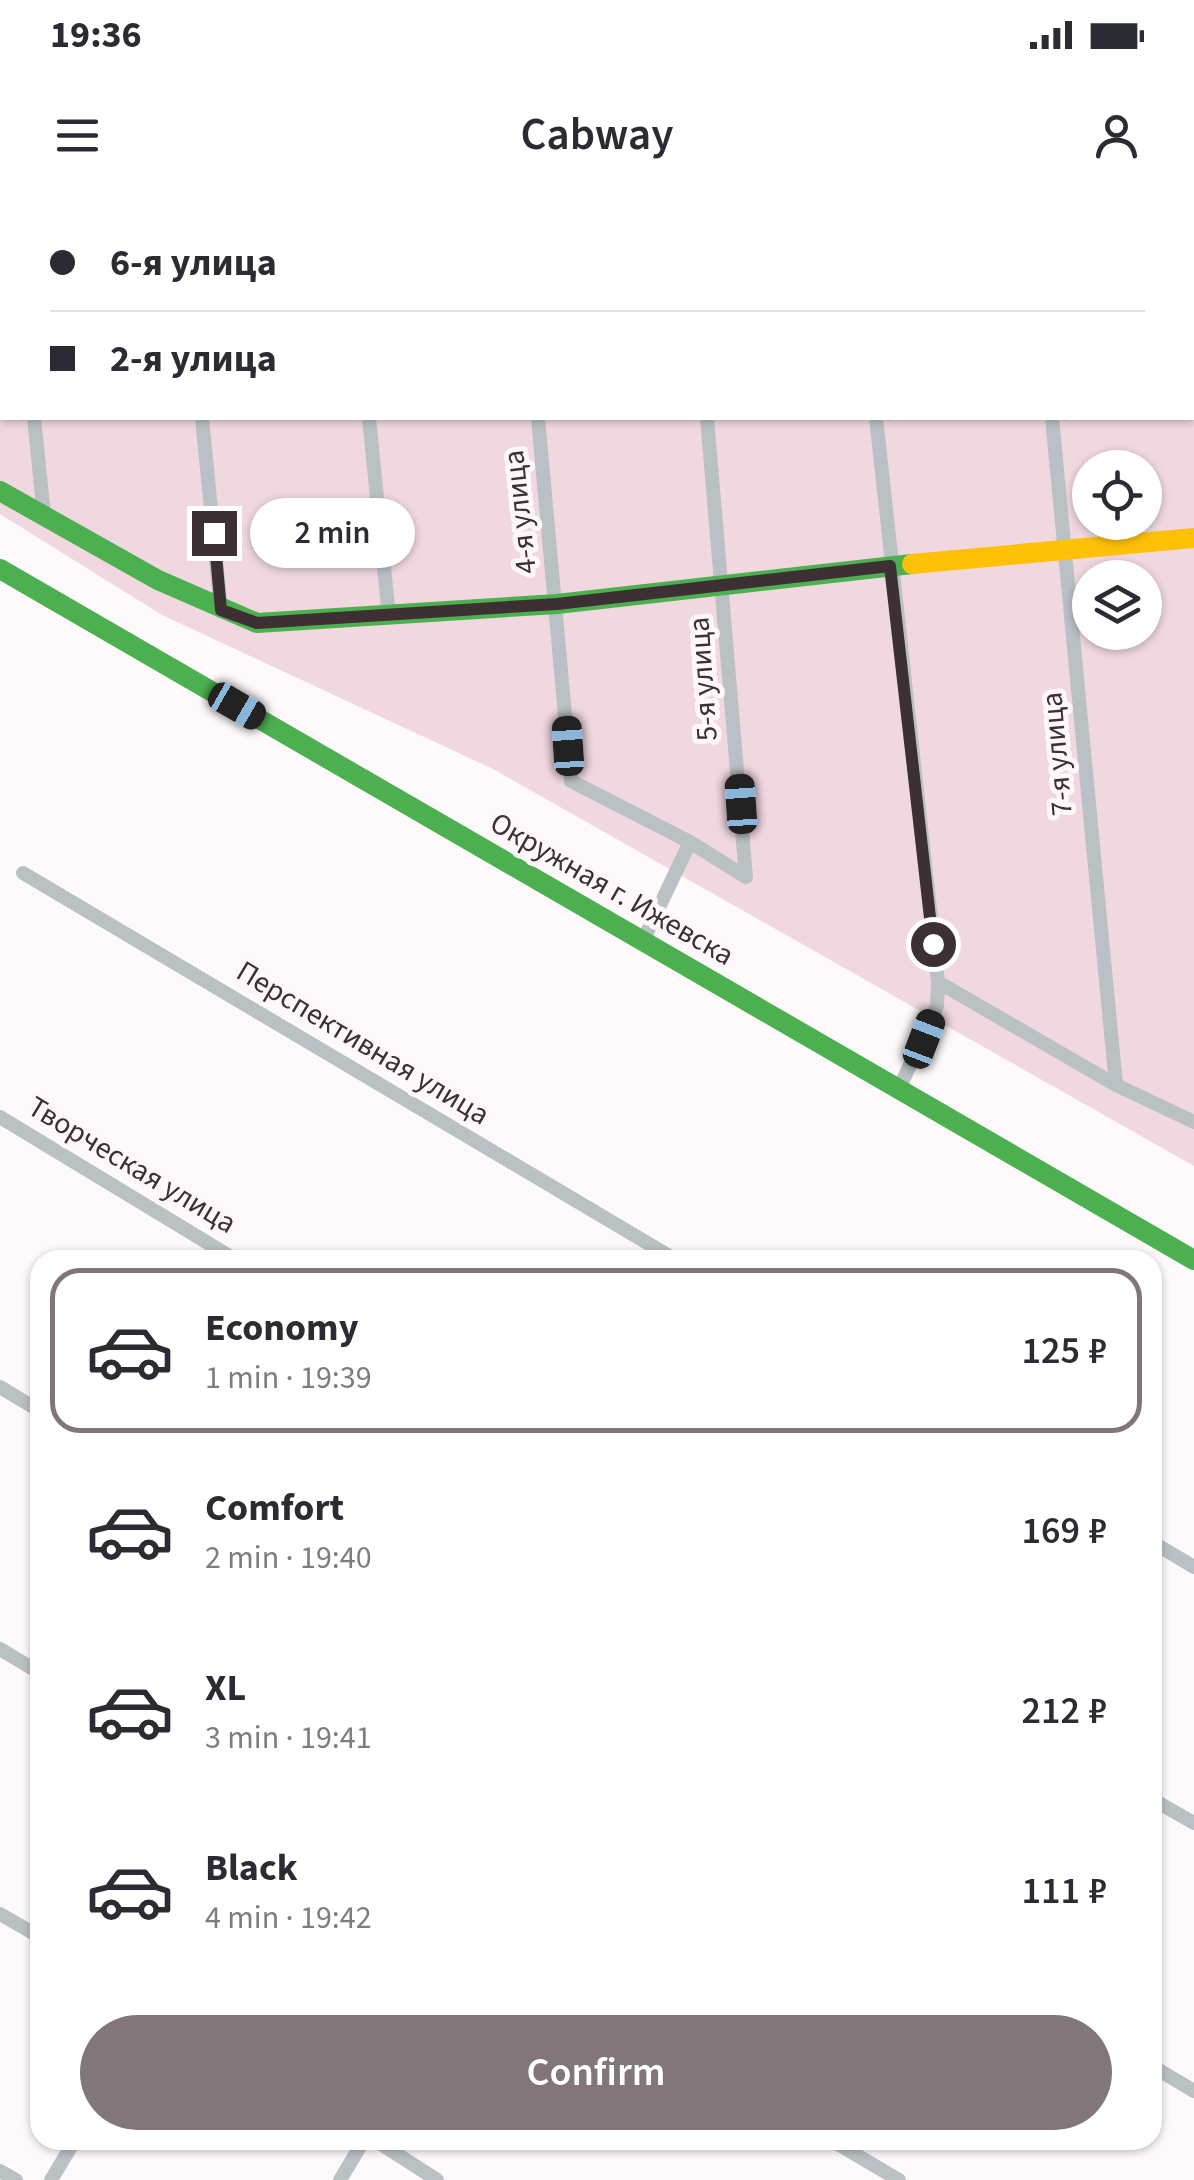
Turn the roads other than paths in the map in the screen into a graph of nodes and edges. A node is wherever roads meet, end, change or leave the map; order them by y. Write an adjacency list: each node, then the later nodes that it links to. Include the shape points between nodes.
1 (34, 420): 9 (street)
2 (202, 420): 16 (street)
3 (369, 420): 17 (street)
4 (538, 420): 15 (street, 4-я улица)
5 (707, 420): 14 (street, 5-я улица)
6 (876, 420): 12 (street)
7 (1052, 420): 11 (street, 7-я улица)
8 (0, 491): 9 (main road)
9 (44, 516): 16 (main road)
10 (1194, 538): 11 (main road)
11 (1065, 550): 12 (main road); 22 (street, 7-я улица)
12 (890, 566): 14 (main road); 21 (street)
13 (0, 569): 20 (main road, Окружная г. Ижевска)
14 (724, 586): 15 (main road); 18 (street, 5-я улица, via 746,878)
15 (557, 604): 17 (main road); 18 (street, 4-я улица, via 572,781)
16 (221, 610): 17 (main road, via 257,623)
17 (388, 617)
18 (690, 842): 20 (street)
19 (23, 872): 27 (street, Перспективная улица)
20 (643, 941): 23 (main road, Окружная г. Ижевска)
21 (938, 982): 22 (street); 23 (street, via 936,1006)
22 (1116, 1085): 25 (street)
23 (899, 1090): 28 (main road, Окружная г. Ижевска)
24 (0, 1117): 26 (street, Творческая улица)
25 (1194, 1122)
26 (219, 1250)
27 (659, 1250)
28 (1194, 1260)
29 (0, 1387): 30 (street)
30 (30, 1404)
31 (1162, 1548): 32 (street)
32 (1194, 1567)
33 (0, 1649): 34 (street)
34 (30, 1667)
35 (1162, 1805): 36 (street)
36 (1194, 1823)
37 (0, 1914): 38 (street)
38 (30, 1931)
39 (1162, 2072): 40 (street)
40 (1194, 2091)
41 (69, 2150): 47 (street)
42 (358, 2150): 48 (street)
43 (390, 2150): 49 (street)
44 (848, 2150): 50 (street)
45 (0, 2171): 46 (street)
46 (16, 2180)
47 (51, 2180)
48 (340, 2180)
49 (437, 2180)
50 (898, 2180)

